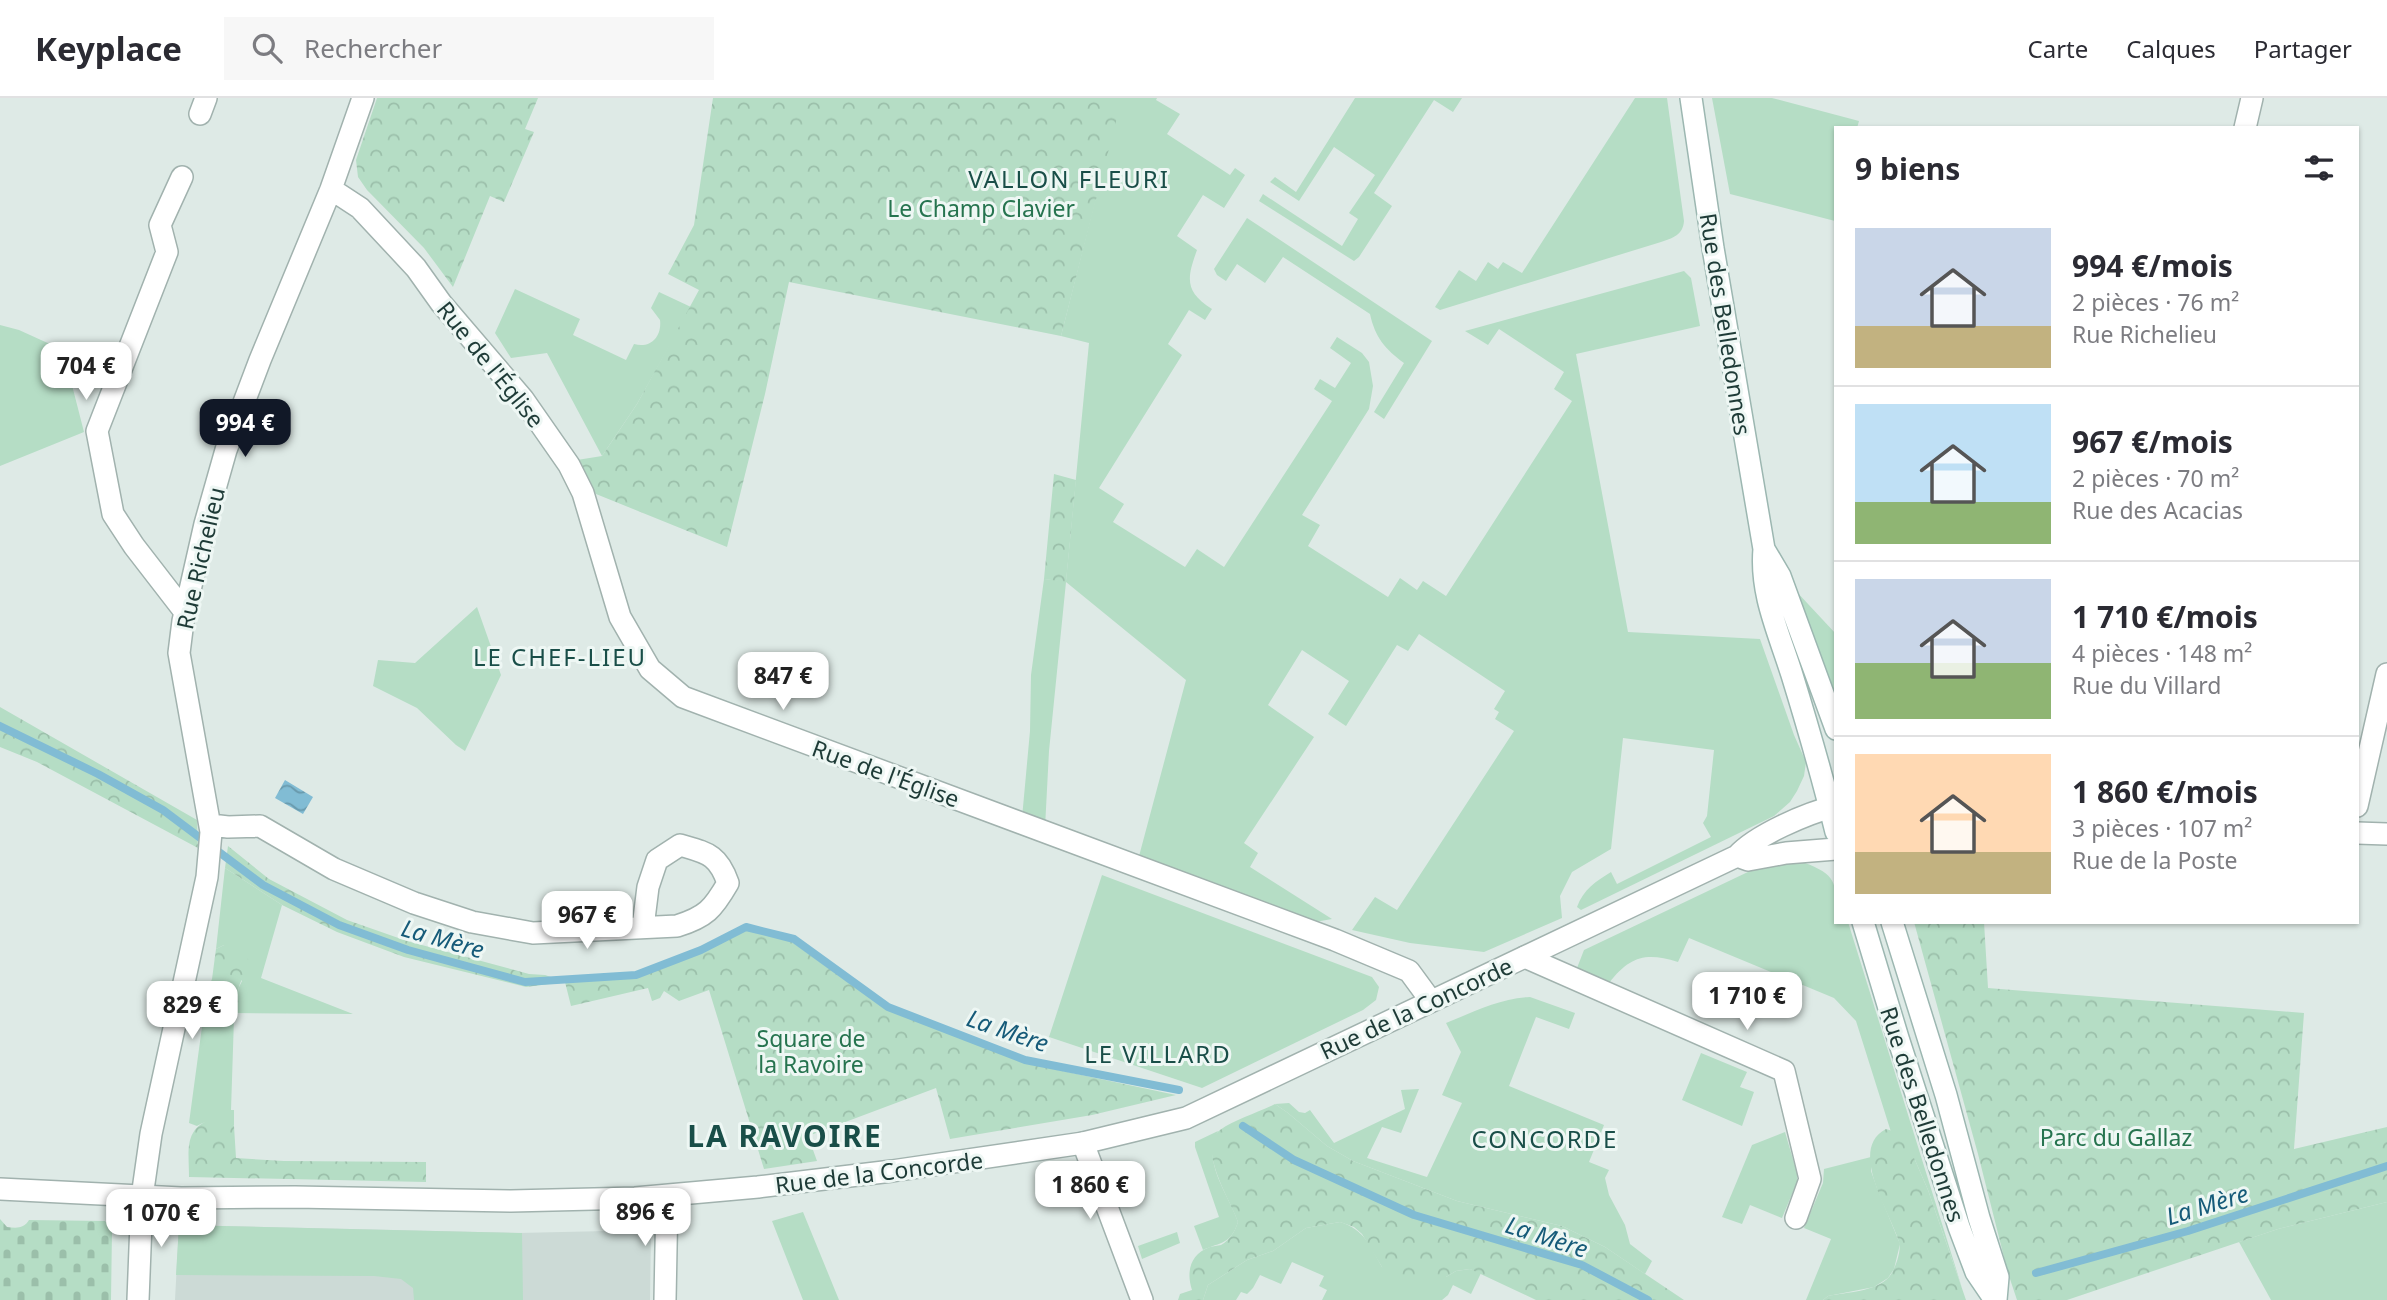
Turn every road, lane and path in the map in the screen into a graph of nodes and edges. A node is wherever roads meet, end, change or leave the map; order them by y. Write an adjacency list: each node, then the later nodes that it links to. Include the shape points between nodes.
1 (363, 98): 6 (street, Rue Richelieu)
2 (1691, 98): 7 (street, Rue des Belledonnes)
3 (2252, 98): 4 (street)
4 (2245, 126)
5 (182, 177): 8 (street, via 160,225 167,252 97,431 113,514)
6 (331, 189): 8 (street, Rue Richelieu, via 226,450); 22 (street, Rue de l'Église, via 360,208 415,268 531,410 583,493 620,617 650,669 683,697 1335,940 1409,971)
7 (1764, 549): 10 (street, Rue des Belledonnes, via 1780,576); 12 (street, Rue des Belledonnes, via 1762,573 1769,603)
8 (186, 612): 13 (street, Rue Richelieu, via 179,653)
9 (2387, 674): 11 (street)
10 (1834, 724)
11 (2359, 797)
12 (1833, 807): 17 (street, Rue de la Concorde, via 1775,830)
13 (211, 828): 20 (street, via 260,826 334,869 472,922 533,933); 25 (street, Rue Richelieu, via 207,877 151,1134)
14 (2359, 833): 15 (street)
15 (2387, 834)
16 (1834, 849): 17 (street, Rue de la Concorde, via 1748,860)
17 (1737, 856): 21 (street, Rue de la Concorde)
18 (1864, 924): 31 (street, Rue des Belledonnes, via 1959,1227 1976,1272)
19 (1893, 924): 31 (street, Rue des Belledonnes, via 1998,1277)
20 (643, 928): 20 (street, via 700,919 728,883 721,864 680,845 657,860)
21 (1525, 957): 22 (street, Rue de la Concorde); 27 (street, via 1784,1071 1811,1179)
22 (1431, 1001): 23 (street, Rue de la Concorde, via 1186,1118)
23 (1083, 1143): 26 (street, Rue de la Concorde); 30 (street)
24 (0, 1189): 25 (street, Rue de la Concorde)
25 (142, 1197): 26 (street, Rue de la Concorde, via 511,1201); 28 (street)
26 (667, 1197): 29 (street)
27 (1796, 1218)
28 (138, 1300)
29 (665, 1300)
30 (1142, 1300)
31 (1996, 1300)

